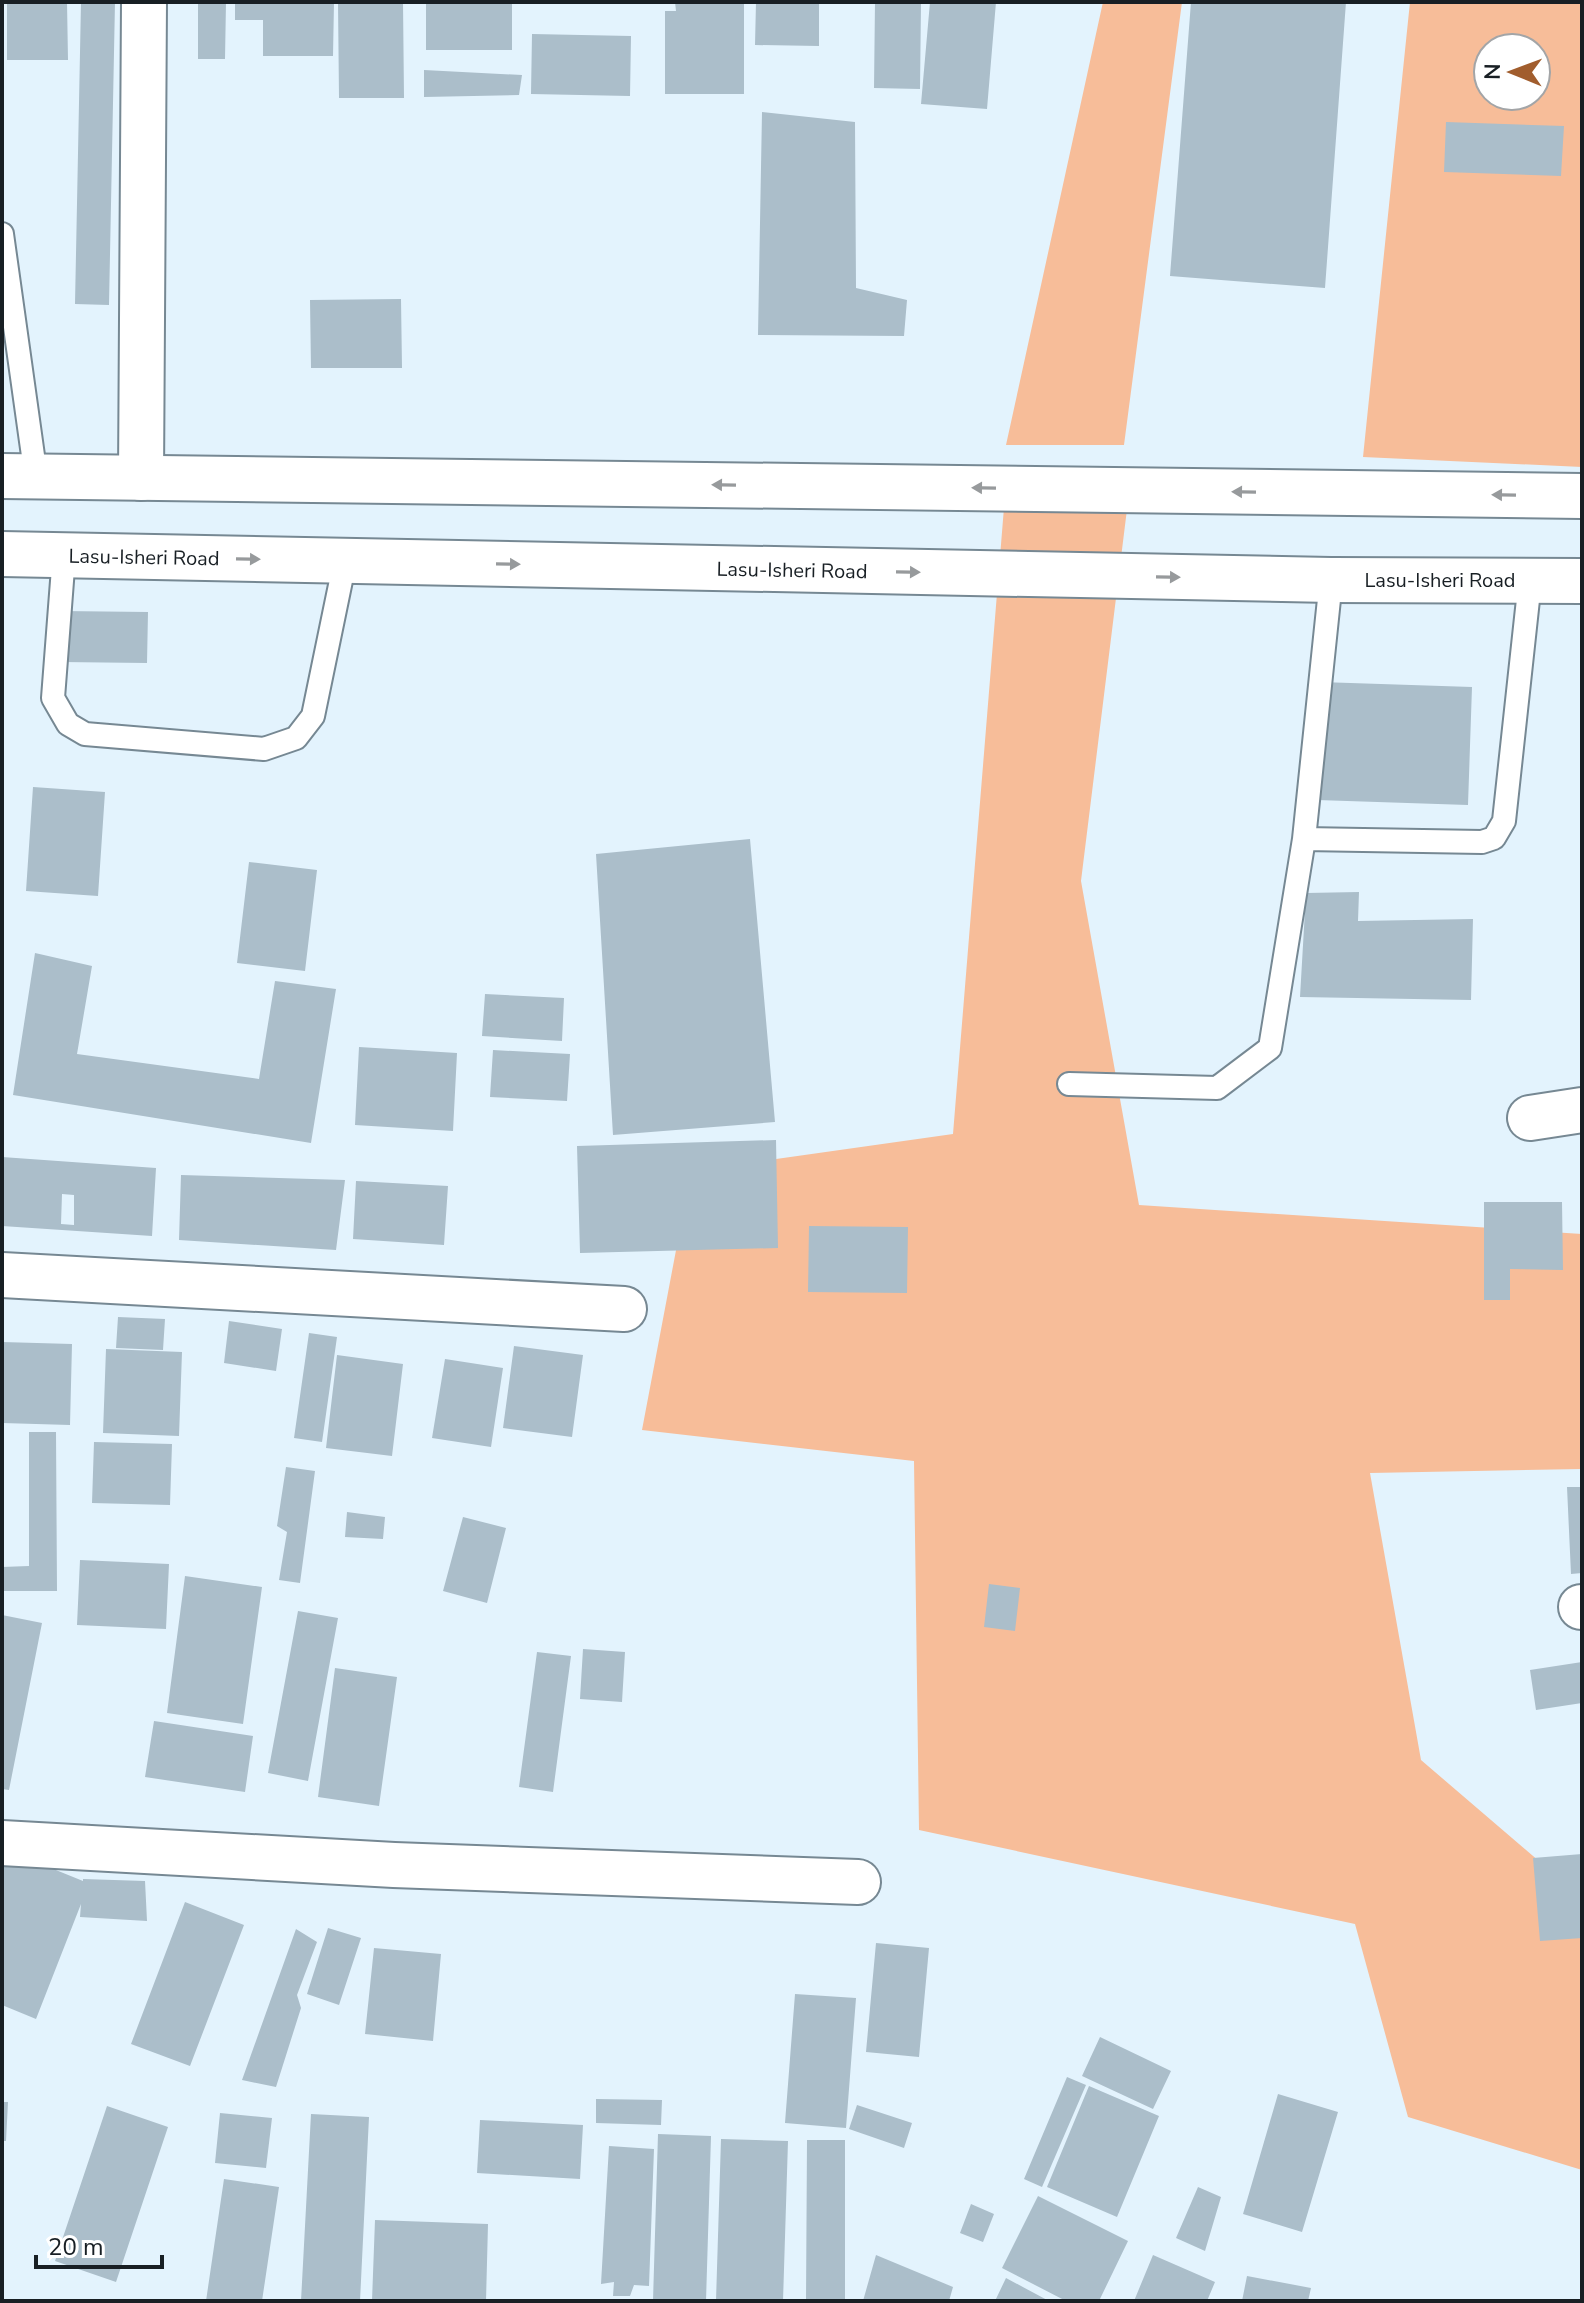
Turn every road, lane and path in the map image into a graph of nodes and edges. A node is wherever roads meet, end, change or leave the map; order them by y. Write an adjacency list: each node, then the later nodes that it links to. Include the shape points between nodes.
1 (144, 2): 4 (main road)
2 (2, 234): 3 (lane)
3 (19, 476): 4 (main road)
4 (141, 478): 5 (main road, one-way to 4)
5 (1582, 496)
6 (2, 554): 7 (main road, Lasu-Isheri Road)
7 (64, 555): 8 (main road, Lasu-Isheri Road, one-way to 8); 8 (lane, via 53,698 68,724 85,734 264,749 296,738 313,716)
8 (345, 561): 9 (main road, Lasu-Isheri Road, one-way to 9)
9 (1331, 580): 10 (main road, Lasu-Isheri Road); 12 (lane)
10 (1530, 581): 11 (main road, Lasu-Isheri Road); 12 (lane, via 1504,821 1494,838)
11 (1582, 581)
12 (1304, 839): 13 (lane, via 1270,1048 1217,1088)
13 (1069, 1084)
14 (1582, 1110): 15 (main road)
15 (1530, 1118)
16 (2, 1275): 17 (main road)
17 (624, 1309)
18 (2, 1843): 19 (main road, via 394,1865)
19 (858, 1882)

